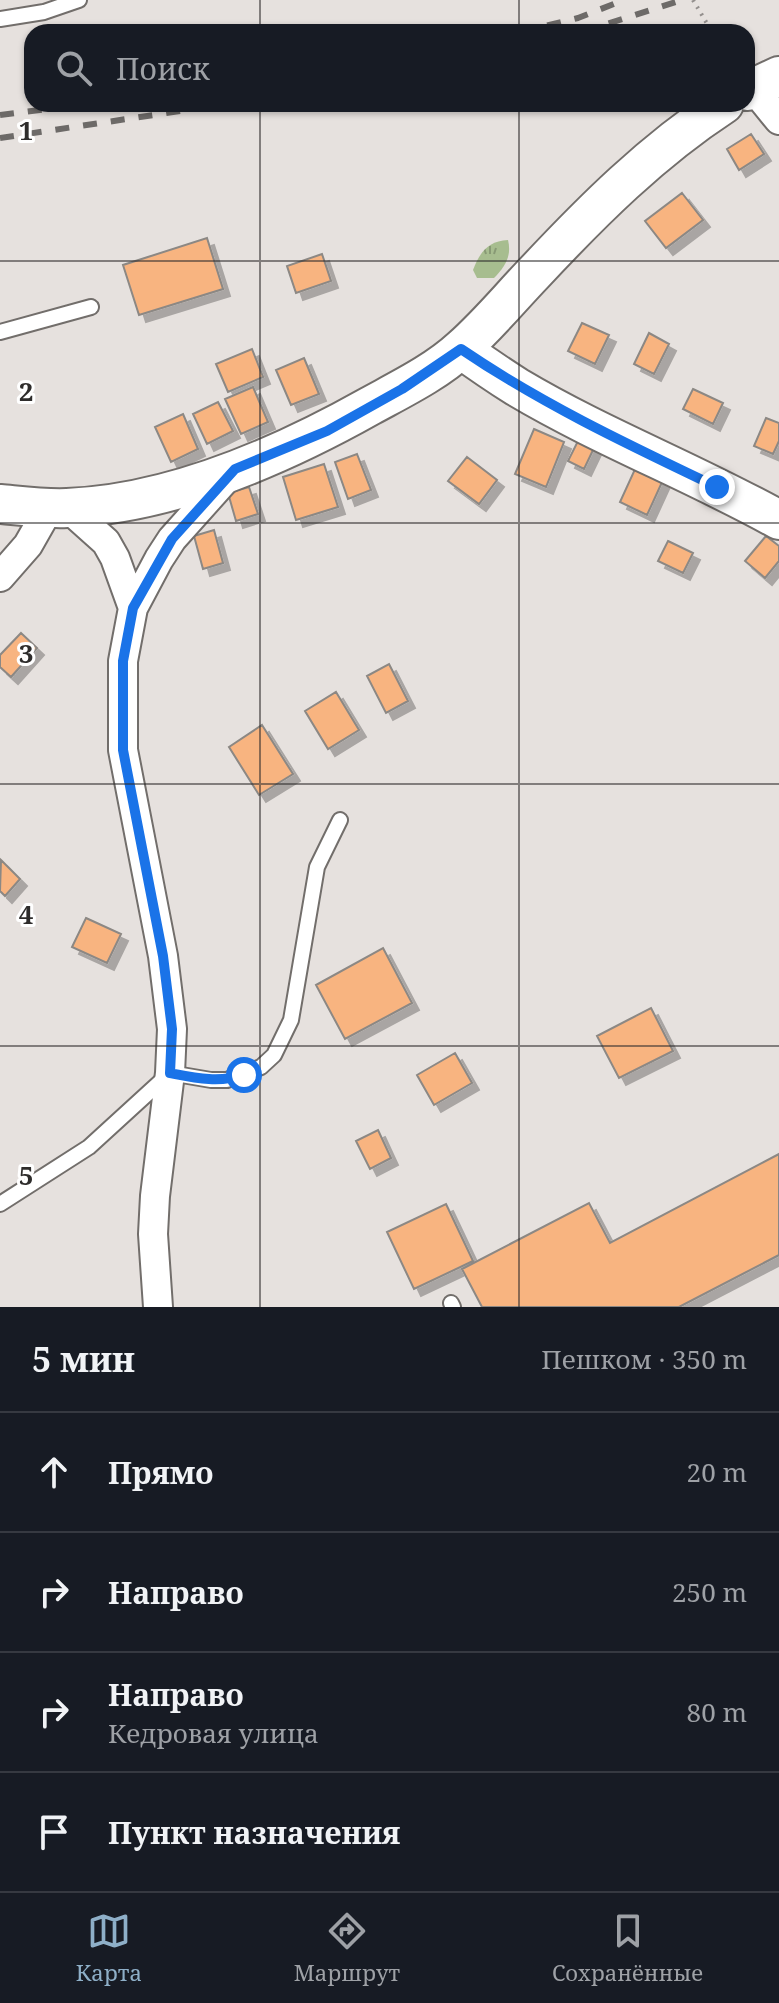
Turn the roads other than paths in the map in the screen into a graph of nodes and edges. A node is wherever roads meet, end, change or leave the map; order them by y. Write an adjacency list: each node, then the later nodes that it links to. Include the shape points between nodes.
1 (79, 0): 2 (lane)
2 (0, 19)
3 (755, 94): 5 (street)
4 (715, 112): 8 (street, via 633,172)
5 (779, 120)
6 (91, 307): 7 (lane)
7 (0, 332)
8 (461, 349): 9 (street, via 327,431); 12 (street, via 555,407)
9 (235, 469): 11 (street, via 157,495); 14 (street, via 172,539)
10 (0, 504): 11 (street)
11 (59, 508): 13 (street); 14 (street, via 106,542)
12 (779, 520)
13 (0, 577)
14 (133, 608): 16 (street, via 123,661 123,750 165,970 172,1029)
15 (340, 820): 16 (lane, via 317,867 291,1020 274,1055 261,1067 227,1080)
16 (170, 1073): 17 (lane, via 89,1147); 18 (street, via 153,1234)
17 (0, 1204)
18 (158, 1307)

